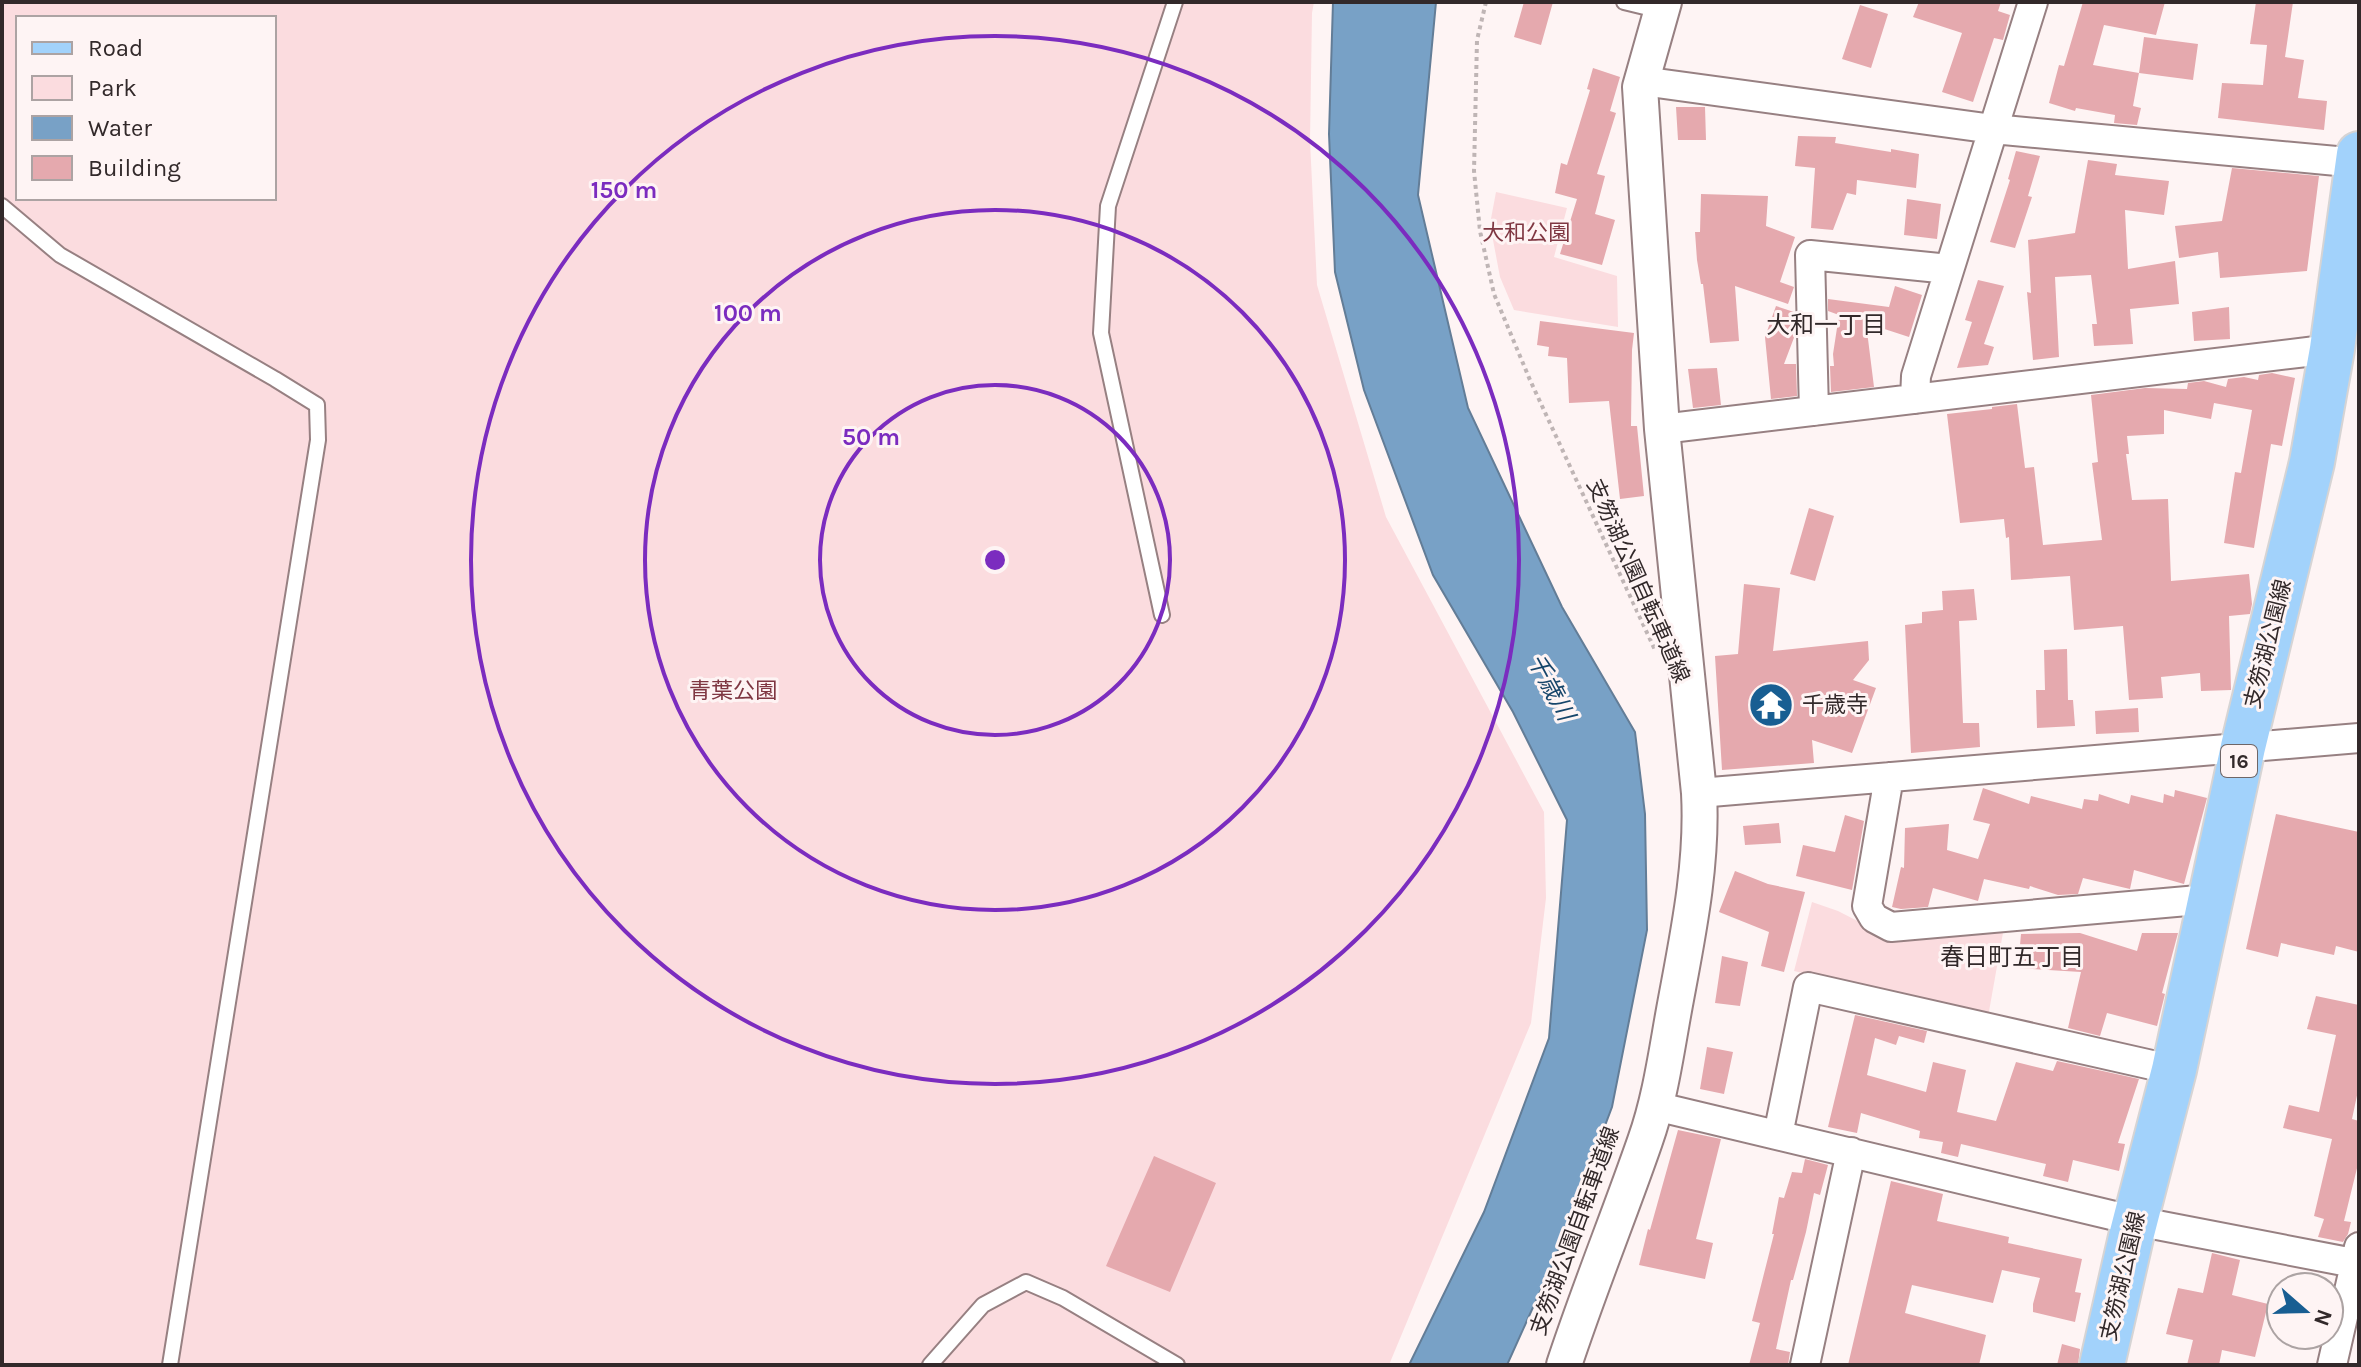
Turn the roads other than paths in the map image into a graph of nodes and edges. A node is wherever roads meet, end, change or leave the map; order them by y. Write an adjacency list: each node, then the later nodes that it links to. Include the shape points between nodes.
1 (1175, 2): 15 (lane, via 1108,206 1101,333)
2 (1624, 2): 4 (lane)
3 (2033, 2): 6 (street)
4 (1663, 6): 5 (street)
5 (1642, 81): 6 (street); 14 (street)
6 (1993, 129): 8 (street); 10 (street)
7 (2359, 154): 8 (main road, 支笏湖公園線 / 16)
8 (2358, 163): 11 (main road, 支笏湖公園線 / 16)
9 (2, 206): 27 (lane, via 60,255 317,405 318,440)
10 (1949, 269): 12 (street, via 1916,376); 13 (street, via 1810,255)
11 (2332, 349): 12 (street); 17 (main road, 支笏湖公園線 / 16, via 2312,462)
12 (1915, 399): 13 (street)
13 (1814, 411): 14 (street)
14 (1662, 429): 19 (street)
15 (1162, 615)
16 (2359, 738): 17 (street)
17 (2243, 747): 18 (street); 20 (main road, 支笏湖公園線 / 16)
18 (1889, 777): 19 (street); 20 (street, via 1867,906 1874,918 1891,927)
19 (1699, 793): 22 (street, via 1701,832 1691,918)
20 (2210, 899): 21 (main road, 支笏湖公園線 / 16)
21 (2174, 1070): 23 (street, via 1808,987); 25 (main road, 支笏湖公園線 / 16)
22 (1655, 1106): 23 (street); 30 (street)
23 (1778, 1135): 24 (street)
24 (1851, 1152): 25 (street); 31 (street)
25 (2136, 1221): 26 (street); 32 (main road, 支笏湖公園線 / 16)
26 (2358, 1258): 33 (street)
27 (170, 1365)
28 (930, 1365): 29 (lane, via 983,1305 1026,1282)
29 (1177, 1365)
30 (1564, 1365)
31 (1805, 1365)
32 (2102, 1365)
33 (2332, 1365)

